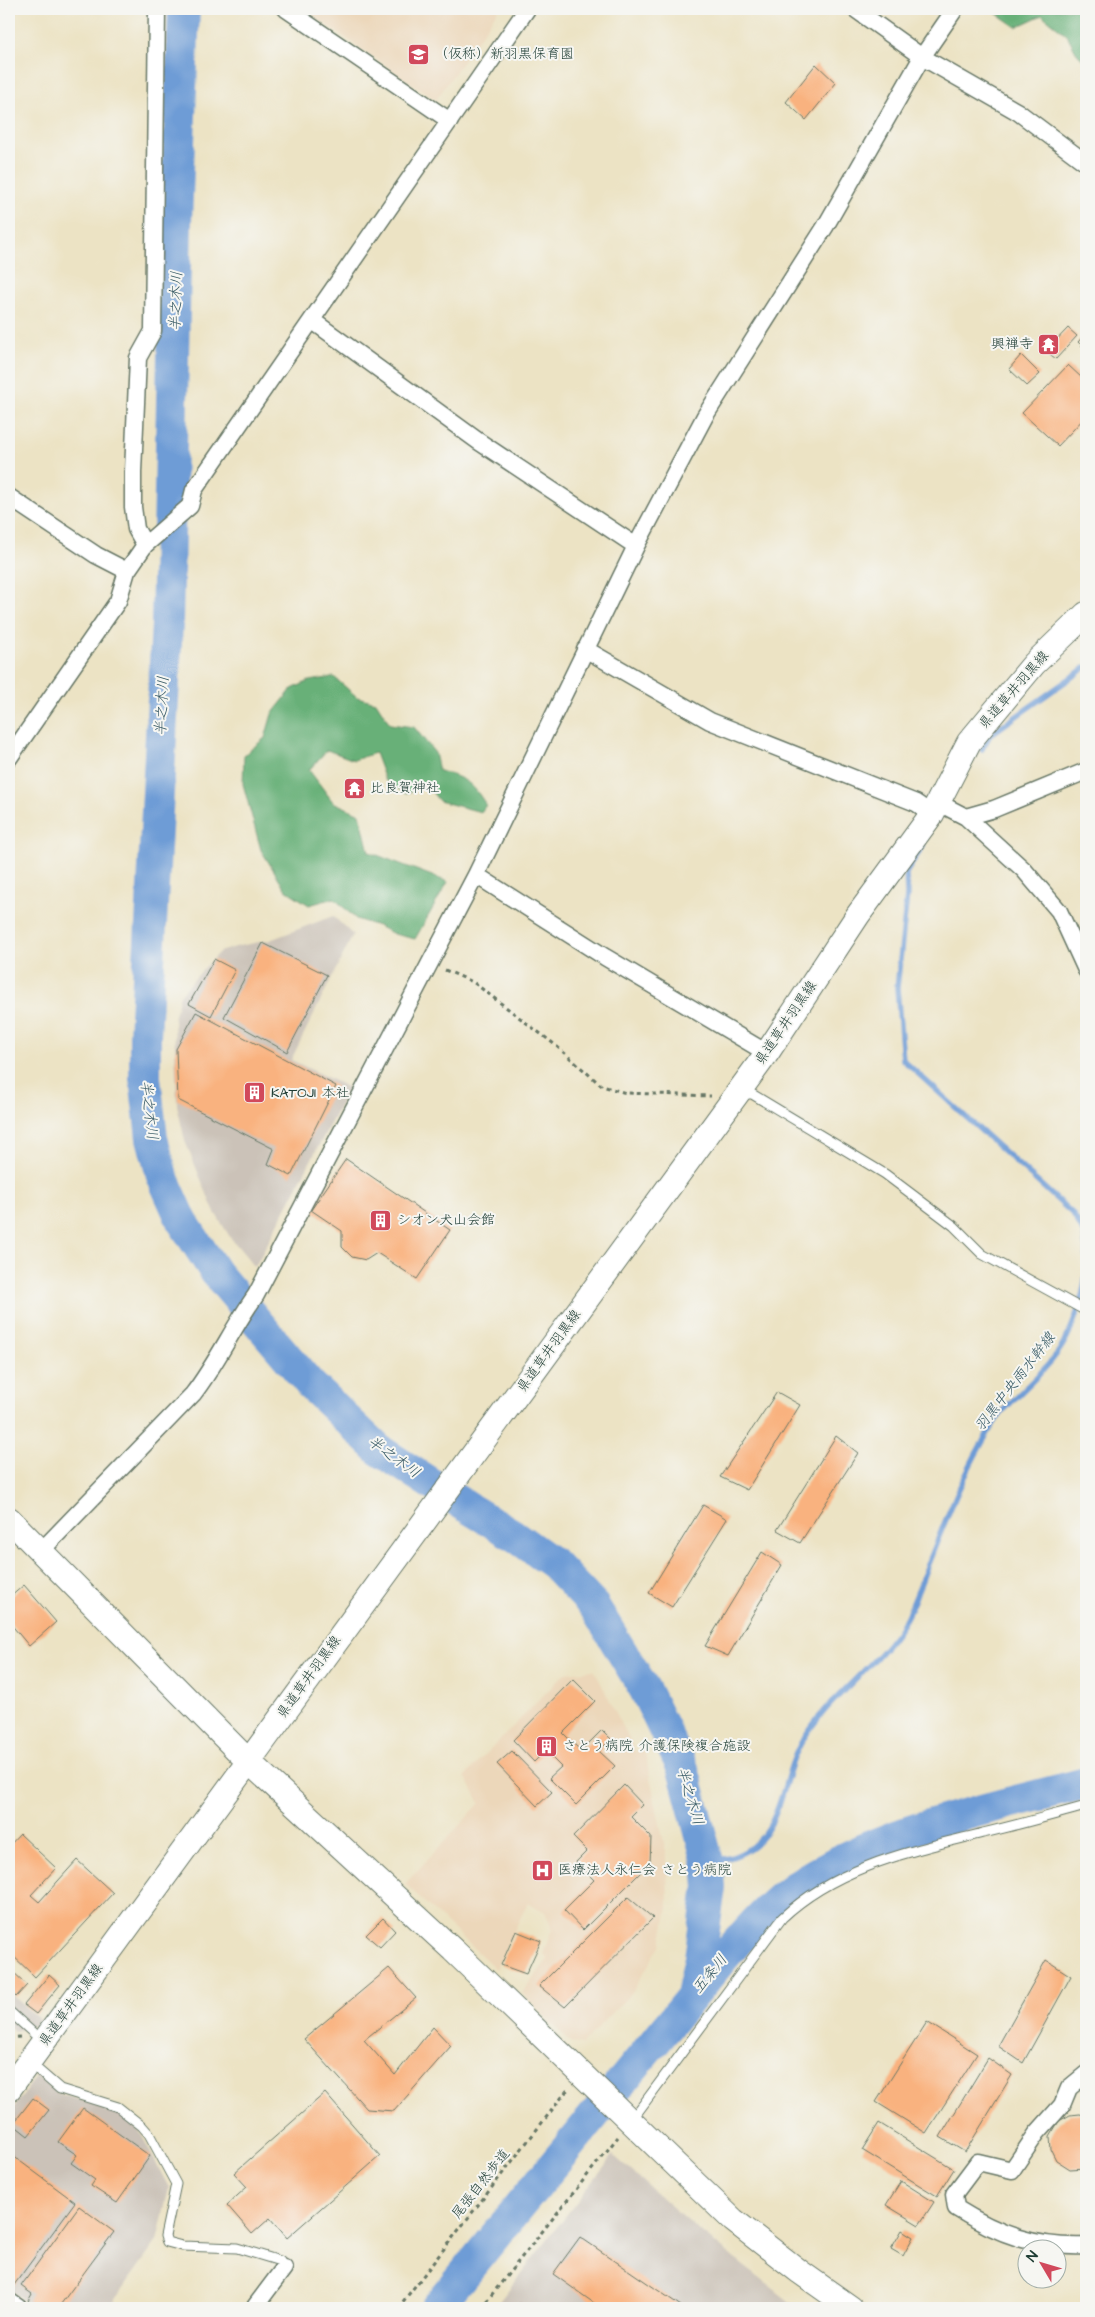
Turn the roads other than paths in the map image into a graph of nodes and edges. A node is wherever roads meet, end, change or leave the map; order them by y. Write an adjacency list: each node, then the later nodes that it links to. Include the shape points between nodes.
1 (157, 9): 11 (street, via 153,331 138,358 133,472 136,529)
2 (286, 9): 7 (street)
3 (527, 9): 7 (street)
4 (855, 9): 6 (street)
5 (955, 9): 6 (street)
6 (922, 57): 8 (street, via 1018,112); 12 (street, via 825,227 706,416)
7 (450, 121): 9 (street)
8 (1086, 163)
9 (313, 321): 11 (street, via 194,490 190,506); 12 (street, via 478,441)
10 (9, 497): 13 (street, via 96,555)
11 (144, 545): 13 (street)
12 (636, 546): 15 (street)
13 (127, 571): 16 (street, via 118,601)
14 (1086, 614): 18 (main road, 県道草井羽黒線, via 1034,664 969,742)
15 (585, 649): 18 (street, via 710,721); 20 (street)
16 (9, 758)
17 (1086, 771): 19 (street, via 994,809)
18 (935, 808): 19 (street); 22 (main road, 県道草井羽黒線, via 858,915)
19 (966, 817): 21 (street, via 1024,870 1059,911)
20 (476, 874): 22 (street, via 605,957); 26 (street, via 256,1295 235,1325 212,1369 192,1394)
21 (1086, 970)
22 (768, 1053): 23 (main road, 県道草井羽黒線)
23 (730, 1095): 24 (lane, via 752,1094 885,1174 954,1226 982,1254); 27 (main road, 県道草井羽黒線)
24 (1086, 1311)
25 (9, 1519): 26 (main road)
26 (41, 1551): 27 (main road)
27 (248, 1761): 30 (main road, 県道草井羽黒線); 34 (main road)
28 (1086, 1806): 34 (lane, via 871,1864 821,1887 782,1918)
29 (9, 2011): 30 (lane)
30 (44, 2043): 31 (main road, 県道草井羽黒線)
31 (29, 2063): 33 (main road, 県道草井羽黒線); 36 (lane, via 60,2089 118,2107 149,2134 176,2184 164,2236 167,2242 182,2246 237,2248 280,2261)
32 (1086, 2074): 35 (street, via 1069,2088 1062,2104 1012,2170 978,2162 954,2194 956,2208 995,2230 1026,2242)
33 (9, 2089)
34 (631, 2121): 40 (main road, via 733,2220)
35 (1086, 2246)
36 (284, 2268): 39 (street)
37 (9, 2301): 38 (street)
38 (19, 2308)
39 (254, 2308)
40 (851, 2308)

